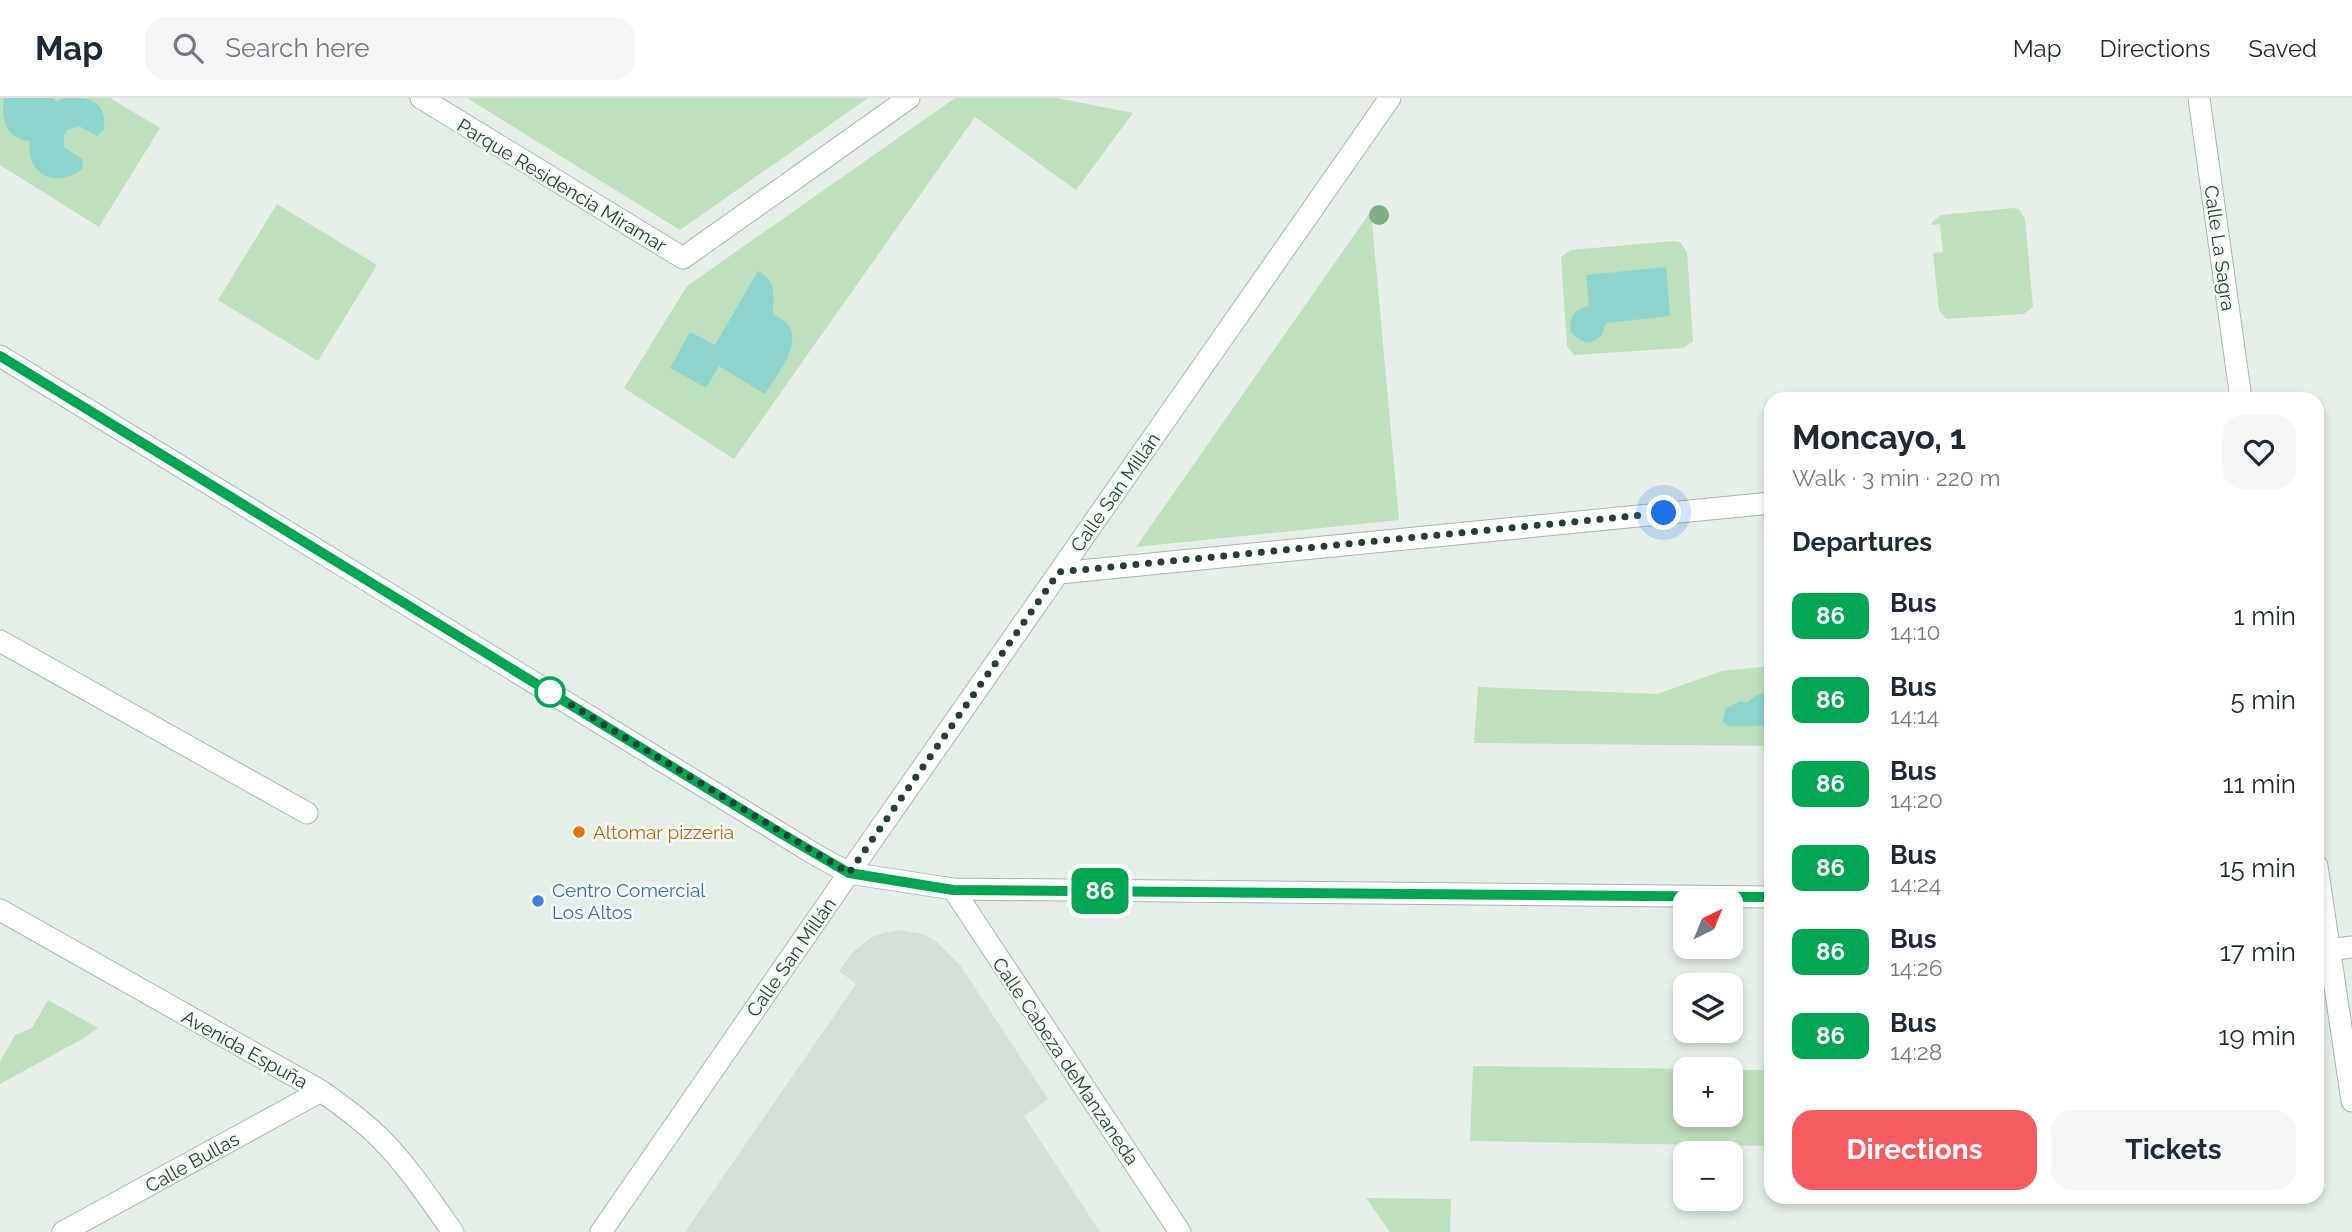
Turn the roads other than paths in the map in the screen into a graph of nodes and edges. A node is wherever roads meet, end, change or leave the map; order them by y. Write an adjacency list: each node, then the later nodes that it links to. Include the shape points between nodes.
1 (421, 98): 2 (street, Parque Residencia Miramar, via 683,258)
2 (909, 98)
3 (1390, 98): 8 (street, Calle San Millán)
4 (2199, 98): 6 (street, Calle La Sagra)
5 (0, 356): 11 (street)
6 (2240, 392)
7 (1764, 504): 8 (street)
8 (1059, 572): 11 (street, Calle San Millán)
9 (0, 641): 10 (street)
10 (307, 813)
11 (849, 873): 12 (street); 22 (street, Calle San Millán)
12 (953, 890): 13 (street); 23 (street, Calle Cabeza deManzaneda)
13 (1764, 897)
14 (0, 910): 18 (street, Avenida Espuña)
15 (2324, 921): 17 (street)
16 (2352, 947): 17 (street)
17 (2330, 950): 19 (street)
18 (321, 1091): 20 (street, Calle Bullas); 21 (street, Avenida Espuña, via 380,1138 408,1168)
19 (2352, 1101)
20 (63, 1232)
21 (453, 1232)
22 (601, 1232)
23 (1180, 1232)

